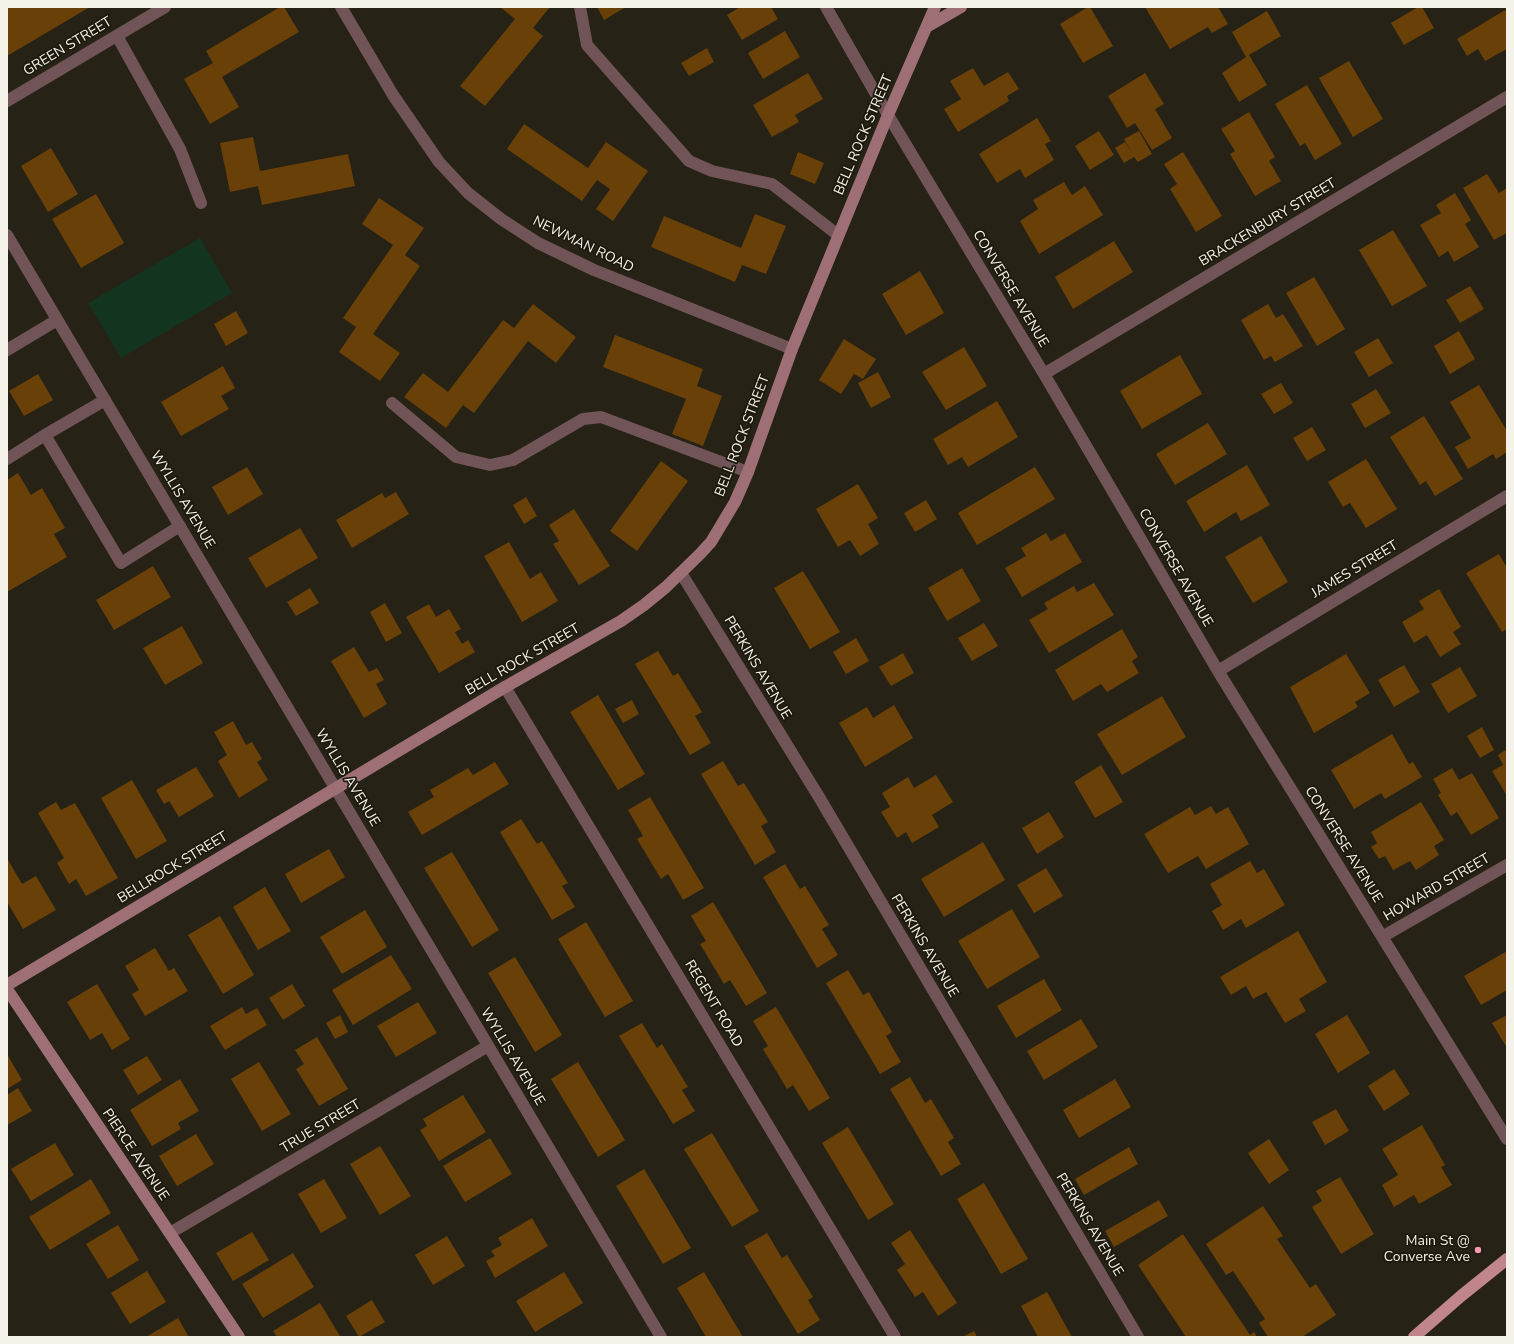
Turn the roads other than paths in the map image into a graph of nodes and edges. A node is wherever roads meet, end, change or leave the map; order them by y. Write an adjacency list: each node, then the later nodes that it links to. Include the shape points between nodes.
1 (165, 7): 8 (street, GREEN STREET)
2 (341, 7): 16 (street, NEWMAN ROAD, via 393,95 439,162 468,193 496,215 538,243 594,270)
3 (580, 7): 14 (street, via 587,45 689,161 712,172 772,184)
4 (826, 7): 11 (street, CONVERSE AVENUE)
5 (935, 7): 7 (street, BELL ROCK STREET)
6 (961, 7): 7 (street)
7 (928, 26): 11 (street, BELL ROCK STREET)
8 (117, 36): 10 (street, GREEN STREET); 12 (street, via 180,149)
9 (1507, 97): 18 (street, BRACKENBURY STREET)
10 (7, 101)
11 (888, 115): 14 (street, BELL ROCK STREET); 18 (street, CONVERSE AVENUE)
12 (201, 203)
13 (7, 235): 15 (street, WYLLIS AVENUE)
14 (838, 235): 16 (street, BELL ROCK STREET)
15 (57, 320): 17 (street); 19 (street, WYLLIS AVENUE)
16 (792, 349): 23 (street, BELL ROCK STREET)
17 (7, 350)
18 (1044, 374): 27 (street, CONVERSE AVENUE)
19 (105, 400): 21 (street); 25 (street, WYLLIS AVENUE)
20 (392, 403): 23 (street, via 456,457 490,465 513,460 583,419 601,417)
21 (45, 435): 22 (street); 25 (street, via 121,562)
22 (7, 459)
23 (748, 472): 26 (street, BELL ROCK STREET, via 735,502 720,527 707,546)
24 (1507, 496): 27 (street, JAMES STREET)
25 (180, 526): 30 (street, WYLLIS AVENUE)
26 (681, 573): 28 (street, BELL ROCK STREET, via 621,621); 42 (street, PERKINS AVENUE, via 819,797)
27 (1218, 671): 32 (street, CONVERSE AVENUE)
28 (505, 687): 29 (street, BELL ROCK STREET); 41 (street, REGENT ROAD)
29 (354, 777): 30 (street, BELLROCK STREET)
30 (336, 788): 33 (street, BELLROCK STREET); 35 (street, WYLLIS AVENUE)
31 (1507, 865): 32 (street, HOWARD STREET)
32 (1382, 937): 36 (street, CONVERSE AVENUE)
33 (7, 985)
34 (7, 989): 37 (street, PIERCE AVENUE)
35 (488, 1046): 37 (street, TRUE STREET); 40 (street, WYLLIS AVENUE)
36 (1507, 1139)
37 (170, 1233): 39 (street, PIERCE AVENUE)
38 (1507, 1259): 43 (main road)
39 (239, 1337)
40 (661, 1337)
41 (895, 1337)
42 (1138, 1337)
43 (1414, 1337)

